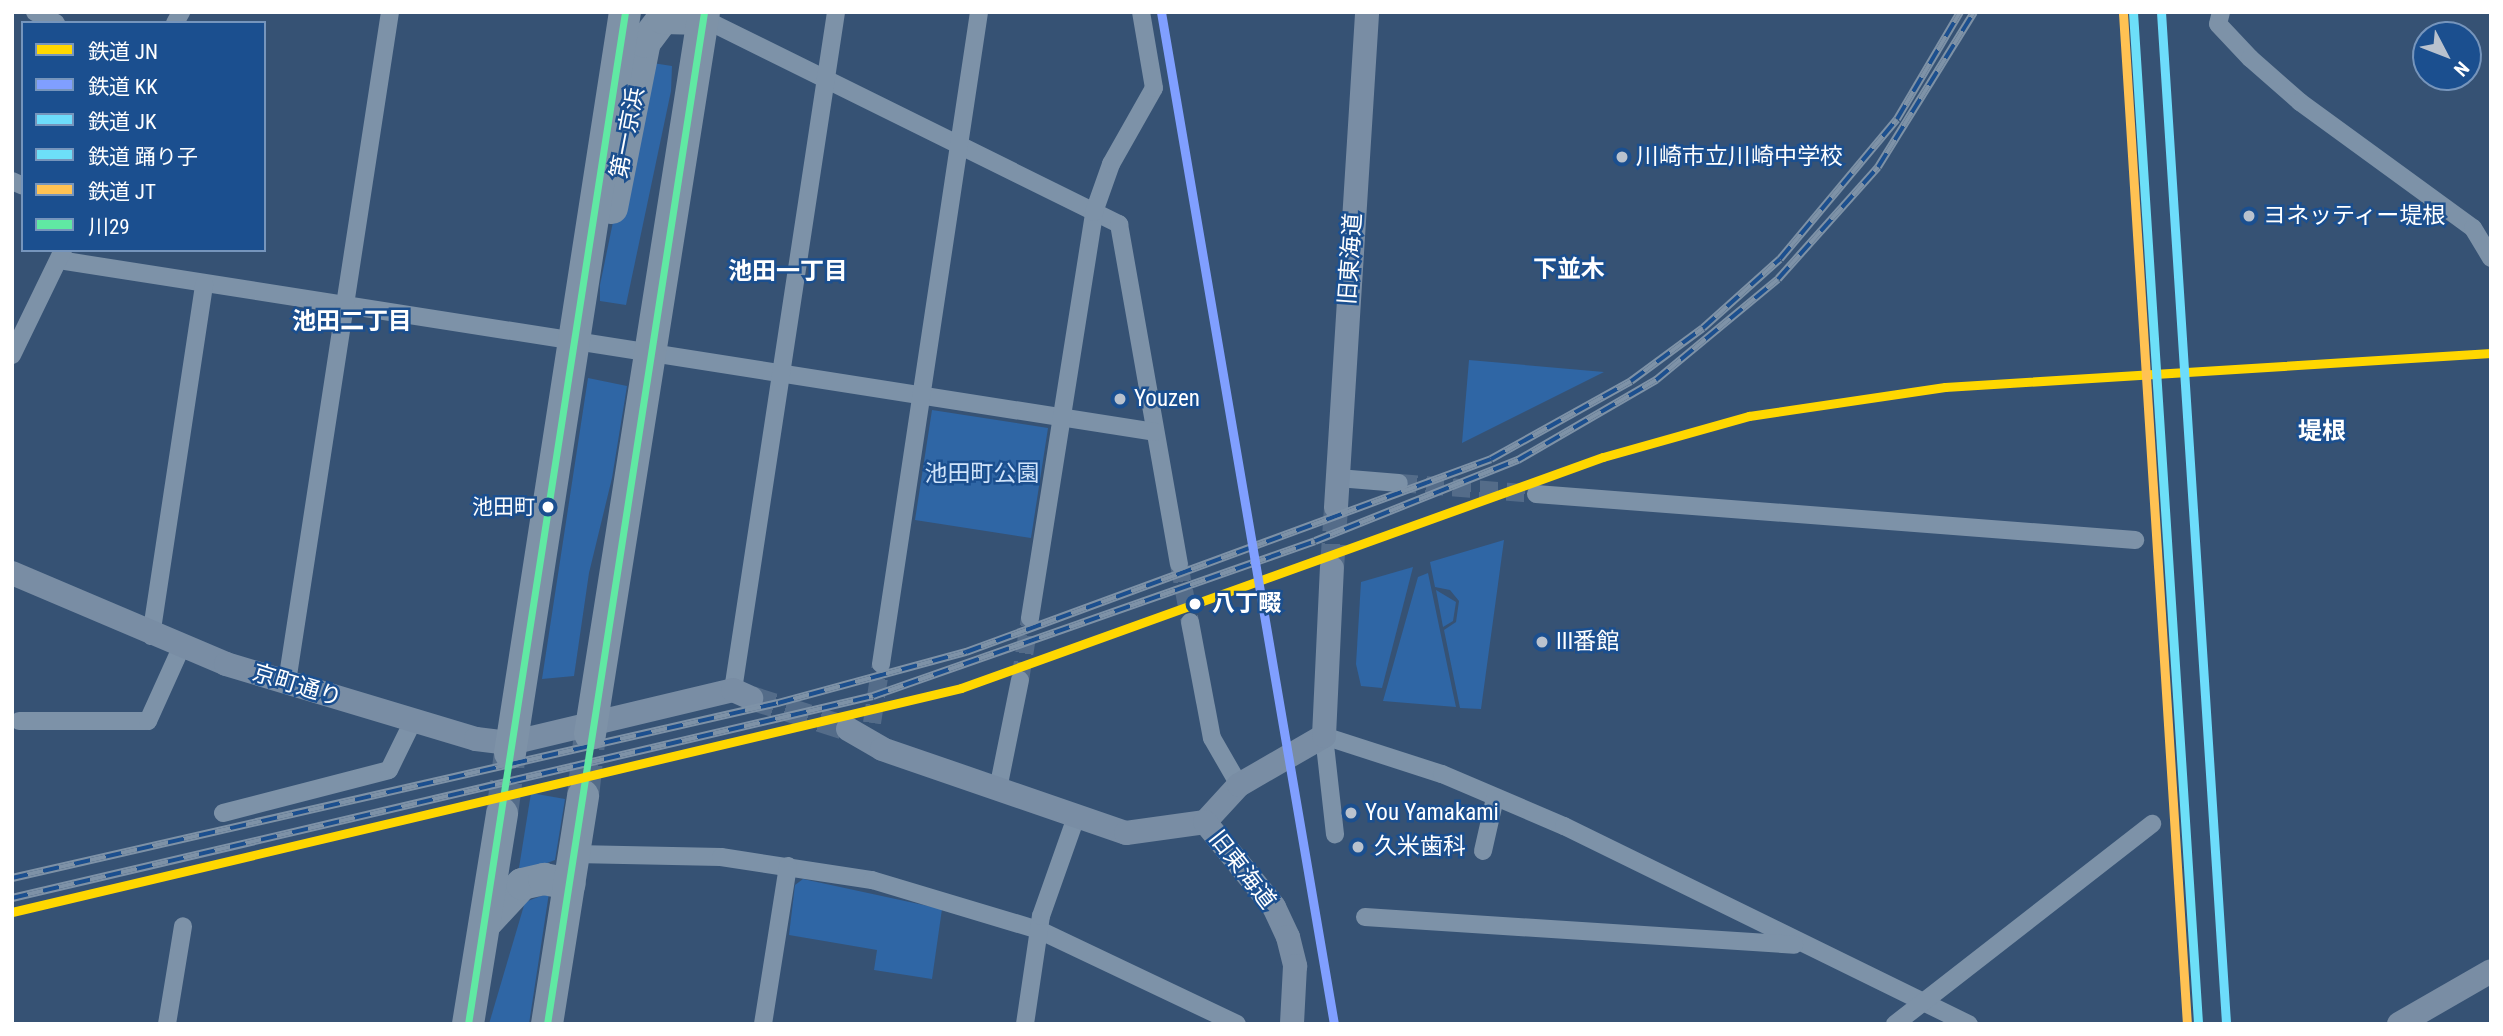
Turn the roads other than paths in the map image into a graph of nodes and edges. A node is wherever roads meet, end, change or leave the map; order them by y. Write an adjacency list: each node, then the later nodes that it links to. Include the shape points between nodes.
1 (35, 12): 10 (street)
2 (390, 12): 18 (street)
3 (625, 12): 17 (highway, 第一京浜)
4 (836, 12): 11 (street)
5 (979, 12): 12 (street)
6 (1140, 12): 13 (street, via 1154,88 1111,164)
7 (1367, 12): 26 (street, 旧東海道)
8 (2221, 12): 15 (street, via 2218,24 2250,58 2473,228)
9 (689, 14): 11 (street); 17 (highway, 第一京浜, via 663,18 645,42 625,160); 20 (highway, via 696,64)
10 (52, 21)
11 (826, 79): 12 (street); 22 (street)
12 (959, 145): 13 (street); 23 (street)
13 (1094, 212): 24 (street); 25 (street, via 1119,224)
14 (61, 255): 16 (street); 21 (street)
15 (2491, 258)
16 (204, 284): 18 (street); 36 (street)
17 (581, 289): 19 (highway, 第一京浜)
18 (342, 305): 19 (street); 40 (street)
19 (575, 341): 20 (street); 47 (highway, 第一京浜)
20 (649, 353): 22 (street); 44 (highway)
21 (12, 355)
22 (783, 373): 23 (street); 41 (street)
23 (921, 396): 24 (street); 38 (street)
24 (1062, 418): 25 (street); 34 (street)
25 (1155, 432): 31 (street)
26 (1338, 478): 27 (street); 29 (street, 旧東海道)
27 (1399, 483)
28 (1536, 494): 30 (street)
29 (1336, 507)
30 (2135, 540)
31 (1179, 564)
32 (1332, 568): 46 (street)
33 (12, 573): 36 (street, 京町通り)
34 (1030, 618)
35 (1190, 622): 48 (street, via 1212,737)
36 (151, 636): 37 (street, 京町通り)
37 (181, 648): 40 (street, 京町通り); 42 (street, via 148,721)
38 (881, 664)
39 (1020, 680): 49 (street)
40 (287, 682): 43 (street, 京町通り)
41 (742, 694): 44 (street, 京町通り)
42 (19, 721)
43 (413, 721): 47 (street, 京町通り); 52 (street, via 389,770)
44 (591, 727): 47 (street, 京町通り)
45 (863, 731): 49 (street)
46 (1324, 736): 48 (street, 旧東海道); 51 (street); 57 (street)
47 (511, 748)
48 (1239, 785): 55 (street, 旧東海道)
49 (998, 789): 54 (street)
50 (583, 796): 60 (highway)
51 (1495, 798): 58 (street); 65 (street)
52 (223, 813)
53 (502, 814): 62 (highway)
54 (1076, 817): 55 (street, via 1145,834); 64 (street)
55 (1205, 822): 74 (street, 旧東海道, via 1274,907 1288,937 1295,966)
56 (2152, 824): 67 (street)
57 (1335, 834)
58 (1483, 851)
59 (788, 866): 60 (street); 64 (street, via 872,880); 71 (street)
60 (573, 869): 62 (highway, via 522,884); 70 (highway)
61 (1364, 917): 65 (street)
62 (485, 923): 69 (highway)
63 (183, 926): 68 (street)
64 (1039, 930): 72 (street); 73 (street)
65 (1805, 945): 67 (street)
66 (2491, 971): 77 (street)
67 (1923, 1002): 75 (street); 76 (street)
68 (167, 1024)
69 (468, 1024)
70 (547, 1024)
71 (763, 1024)
72 (1025, 1024)
73 (1237, 1024)
74 (1292, 1024)
75 (1895, 1024)
76 (1969, 1024)
77 (2399, 1024)

